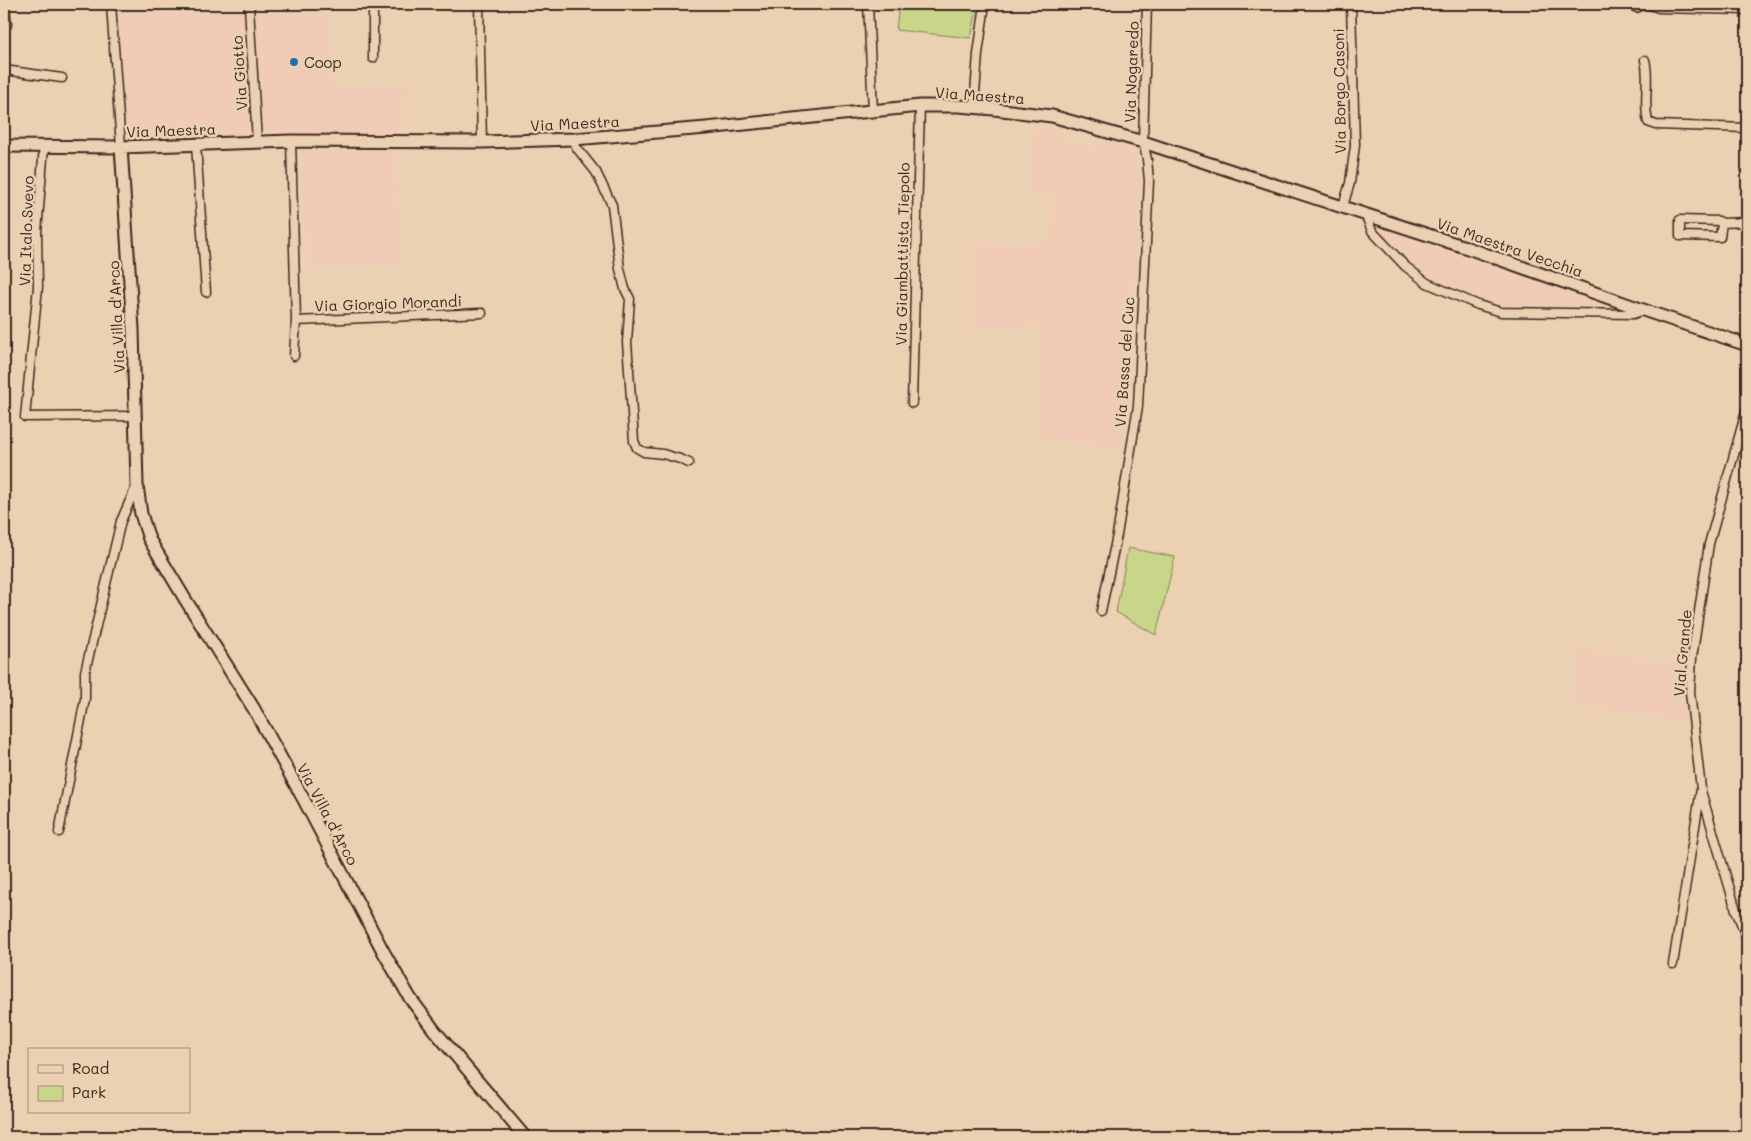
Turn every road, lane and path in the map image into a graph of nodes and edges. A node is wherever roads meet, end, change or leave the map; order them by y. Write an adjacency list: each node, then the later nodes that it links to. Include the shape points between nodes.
1 (7, 4): 14 (street)
2 (111, 4): 31 (street)
3 (252, 4): 25 (street, Via Giotto, via 248,7)
4 (373, 4): 15 (street)
5 (479, 4): 26 (street)
6 (868, 4): 21 (street)
7 (985, 4): 20 (street)
8 (1146, 4): 27 (street, Via Nogaredo)
9 (1351, 4): 32 (street, Via Borgo Casoni, via 1355,145)
10 (1629, 4): 11 (street, via 1637,8)
11 (1646, 4): 12 (street)
12 (1659, 6): 13 (street)
13 (1747, 10)
14 (7, 25)
15 (373, 58)
16 (1645, 60): 22 (street, via 1648,122 1656,125)
17 (4, 70): 18 (street)
18 (62, 78)
19 (920, 106): 20 (main road, Via Maestra); 21 (main road, Via Maestra); 42 (street, Via Giambattista Tiepolo)
20 (974, 107): 27 (main road, Via Maestra, via 1052,116)
21 (873, 111): 23 (main road, Via Maestra)
22 (1747, 128)
23 (574, 139): 26 (main road, Via Maestra); 45 (street, via 576,147 596,172 612,205 620,269 624,289 630,299 627,342 634,441 644,452 680,459)
24 (291, 140): 25 (main road, Via Maestra); 26 (main road, Via Maestra); 39 (street, Via Giorgio Morandi)
25 (257, 142): 28 (main road, Via Maestra)
26 (482, 142)
27 (1143, 142): 32 (main road, Via Maestra Vecchia); 47 (street, Via Bassa del Cuc, via 1149,181 1138,406)
28 (196, 144): 31 (main road, Via Maestra); 36 (street)
29 (4, 146): 30 (main road, Via Maestra)
30 (44, 146): 31 (main road, Via Maestra); 44 (street, Via Italo Svevo, via 37,232 38,286 24,417)
31 (121, 148): 44 (main road, Via Villa d'Arco)
32 (1343, 206): 33 (main road, Via Maestra Vecchia)
33 (1365, 214): 37 (main road, Via Maestra Vecchia); 37 (street, Via Maestra Vecchia, via 1372,231 1404,266 1427,283 1478,305 1502,312 1633,314)
34 (1747, 222): 35 (street)
35 (1722, 223): 35 (street, via 1720,220 1680,220 1680,236 1720,237)
36 (206, 292)
37 (1644, 310): 40 (main road, Via Maestra Vecchia)
38 (482, 313): 39 (street, Via Giorgio Morandi)
39 (296, 321): 41 (street, Via Giorgio Morandi)
40 (1747, 345)
41 (294, 356)
42 (912, 403)
43 (1747, 408): 48 (street, Vial Grande, via 1710,544 1692,658 1690,692)
44 (135, 416): 46 (main road, Via Villa d'Arco)
45 (689, 464)
46 (137, 485): 49 (street, Via Villa d'Arco, via 121,522 85,672 85,699); 52 (main road, Via Villa d'Arco, via 149,539 254,709 410,998)
47 (1101, 611)
48 (1701, 789): 50 (street); 51 (street, Vial Grande)
49 (59, 832)
50 (1747, 939)
51 (1673, 964)
52 (525, 1137)

